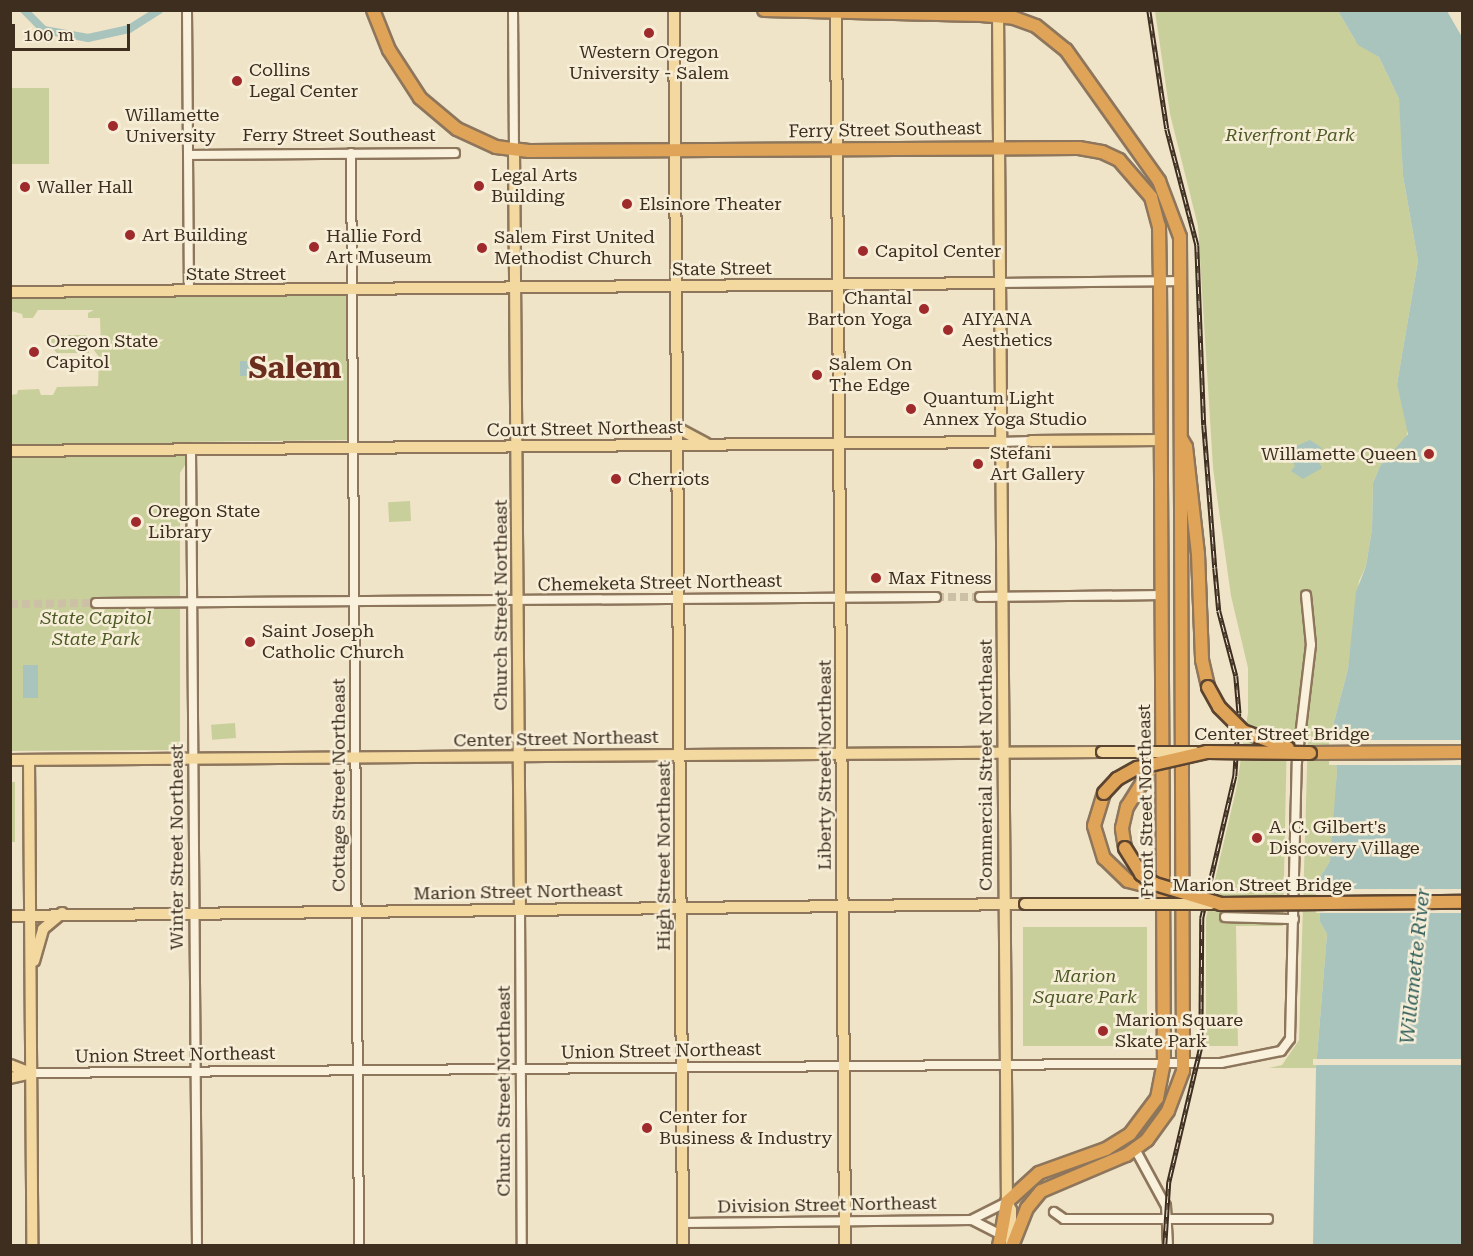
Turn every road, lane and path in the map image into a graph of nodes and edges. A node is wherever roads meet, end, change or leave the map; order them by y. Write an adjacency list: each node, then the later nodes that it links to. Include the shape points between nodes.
1 (187, 10): 14 (street)
2 (373, 10): 10 (highway, Ferry Street Southeast, via 389,50 420,98 440,118 474,139)
3 (513, 10): 10 (street)
4 (674, 10): 11 (main road, High Street Northeast)
5 (764, 10): 6 (highway)
6 (836, 12): 7 (highway); 9 (main road, Liberty Street Northeast)
7 (1005, 14): 8 (main road, Commercial Street Northeast); 16 (highway, Front Street Northeast, via 1053,37 1072,58 1170,200 1180,237)
8 (999, 147): 9 (highway, Ferry Street Southeast); 15 (highway, Ferry Street Southeast, via 1090,149 1119,160 1142,183 1156,211); 17 (main road, Commercial Street Northeast)
9 (837, 149): 11 (highway, Ferry Street Southeast); 18 (main road, Liberty Street Northeast)
10 (514, 150): 11 (highway, Ferry Street Southeast); 20 (main road, Church Street Northeast)
11 (675, 150): 19 (main road, High Street Northeast)
12 (351, 153): 13 (street, Ferry Street Southeast); 14 (street, Ferry Street Southeast); 21 (street, Cottage Street Northeast)
13 (455, 153)
14 (188, 155): 22 (street)
15 (1160, 281): 16 (street, State Street); 17 (street, State Street); 25 (highway, Front Street Northeast)
16 (1182, 281): 26 (highway, Front Street Northeast)
17 (1000, 283): 18 (main road, State Street); 28 (main road, Commercial Street Northeast)
18 (838, 284): 19 (main road, State Street); 29 (main road, Liberty Street Northeast)
19 (676, 286): 20 (main road, State Street); 24 (main road, High Street Northeast)
20 (515, 287): 21 (main road, State Street); 32 (main road, Church Street Northeast)
21 (352, 289): 22 (main road, State Street); 33 (street, Cottage Street Northeast)
22 (189, 290): 23 (main road, State Street)
23 (10, 292)
24 (677, 428): 30 (main road); 31 (main road, High Street Northeast)
25 (1161, 440): 27 (main road, Court Street Northeast); 36 (highway, Front Street Northeast)
26 (1182, 440): 53 (highway, bridge, via 1198,554 1202,660 1208,687 1219,707 1243,731); 77 (highway, Front Street Northeast, via 1178,447)
27 (1031, 441): 28 (street, Court Street Northeast)
28 (1001, 442): 29 (main road, Court Street Northeast); 38 (main road, Commercial Street Northeast)
29 (839, 443): 30 (main road, Court Street Northeast); 41 (main road, Liberty Street Northeast)
30 (708, 444): 31 (main road, Court Street Northeast)
31 (677, 445): 32 (main road, Court Street Northeast); 42 (main road, High Street Northeast)
32 (516, 446): 33 (main road, Court Street Northeast); 43 (main road, Church Street Northeast)
33 (353, 448): 34 (main road, Court Street Northeast); 46 (street, Cottage Street Northeast)
34 (191, 449): 35 (main road, Court Street Northeast); 45 (street, Winter Street Northeast)
35 (10, 451)
36 (1162, 595): 38 (street); 48 (highway, Front Street Northeast)
37 (1306, 595): 74 (street, via 1311,645 1297,762)
38 (1002, 596): 40 (street); 47 (main road, Commercial Street Northeast)
39 (936, 597): 41 (street, Chemeketa Street Northeast)
40 (985, 597)
41 (840, 598): 42 (street, Chemeketa Street Northeast); 49 (main road, Liberty Street Northeast)
42 (679, 599): 43 (street, Chemeketa Street Northeast); 54 (main road, High Street Northeast)
43 (517, 601): 46 (street, Chemeketa Street Northeast); 55 (main road, Church Street Northeast)
44 (96, 603): 45 (street, Chemeketa Street Northeast)
45 (192, 603): 46 (street, Chemeketa Street Northeast); 57 (street, Winter Street Northeast)
46 (354, 603): 56 (street, Cottage Street Northeast)
47 (1004, 745): 49 (main road, Center Street Northeast); 50 (main road, Center Street Northeast); 63 (main road, Commercial Street Northeast)
48 (1163, 747): 60 (highway, Front Street Northeast); 62 (highway, bridge, via 1127,807 1122,828 1125,848 1137,869 1155,884)
49 (841, 752): 54 (main road, Center Street Northeast); 65 (main road, Liberty Street Northeast)
50 (1102, 752): 51 (main road, Center Street Bridge, bridge)
51 (1207, 752): 53 (highway, Center Street Bridge, bridge); 60 (highway, bridge, via 1137,768 1117,779 1104,793 1094,820 1096,840 1104,858 1128,881)
52 (1462, 752): 53 (highway, Center Street Bridge)
53 (1310, 753)
54 (680, 754): 55 (main road, Center Street Northeast); 66 (main road, High Street Northeast)
55 (519, 755): 56 (main road, Center Street Northeast); 67 (main road, Church Street Northeast)
56 (356, 757): 57 (main road, Center Street Northeast); 68 (street, Cottage Street Northeast)
57 (193, 758): 59 (main road, Center Street Northeast); 69 (street, Winter Street Northeast)
58 (10, 760): 59 (main road, Center Street Northeast)
59 (29, 760): 71 (main road)
60 (1165, 890): 76 (highway, Front Street Northeast)
61 (1462, 902): 62 (highway, Marion Street Bridge, bridge)
62 (1221, 903): 64 (main road, Marion Street Bridge, bridge)
63 (1005, 904): 64 (main road, Marion Street Northeast); 65 (main road, Marion Street Northeast); 78 (main road, Commercial Street Northeast)
64 (1025, 904)
65 (842, 906): 66 (main road, Marion Street Northeast); 80 (main road, Liberty Street Northeast)
66 (681, 907): 67 (main road, Marion Street Northeast); 81 (main road, High Street Northeast)
67 (520, 909): 68 (main road, Marion Street Northeast); 83 (street, Church Street Northeast)
68 (357, 910): 69 (main road, Marion Street Northeast); 82 (street, Cottage Street Northeast)
69 (194, 912): 70 (main road, Marion Street Northeast); 84 (street, Winter Street Northeast)
70 (62, 913): 71 (main road, Marion Street Northeast); 75 (main road, via 42,931)
71 (30, 915): 72 (main road, Marion Street Northeast); 75 (main road)
72 (10, 916)
73 (1225, 917): 74 (street)
74 (1294, 919): 77 (street, Union Street Northeast, via 1287,1047 1233,1063)
75 (30, 973): 85 (main road)
76 (1164, 1062): 77 (street, Union Street Northeast); 78 (street, Union Street Northeast); 87 (highway, Front Street Northeast, via 1157,1098)
77 (1184, 1062): 88 (highway, Front Street Northeast, via 1168,1111)
78 (1006, 1064): 80 (street, Union Street Northeast); 89 (main road, Commercial Street Northeast)
79 (10, 1065): 85 (main road, Union Street Northeast)
80 (844, 1065): 81 (street, Union Street Northeast); 94 (main road, Liberty Street Northeast)
81 (682, 1067): 83 (street, Union Street Northeast); 95 (main road, High Street Northeast)
82 (358, 1070): 83 (street, Union Street Northeast); 84 (street, Union Street Northeast); 99 (street, Cottage Street Northeast)
83 (519, 1070): 100 (street, Church Street Northeast)
84 (196, 1071): 85 (street, Union Street Northeast); 98 (street, Winter Street Northeast)
85 (31, 1073): 86 (main road, Union Street Northeast); 97 (main road)
86 (10, 1078)
87 (1138, 1124): 88 (highway); 89 (highway, Front Street Northeast, via 1106,1149 1039,1173)
88 (1135, 1149): 91 (street, via 1161,1193); 103 (highway, Front Street Northeast, via 1041,1191 1027,1208)
89 (1007, 1202): 93 (street); 96 (highway); 103 (main road, Commercial Street Northeast, via 1011,1210)
90 (1054, 1212): 91 (street, via 1064,1220)
91 (1168, 1219): 92 (street); 104 (street)
92 (1268, 1219)
93 (971, 1220): 94 (street, Division Street Northeast); 96 (street)
94 (844, 1221): 95 (street, Division Street Northeast); 102 (main road, Liberty Street Northeast)
95 (683, 1223): 101 (main road, High Street Northeast)
96 (1000, 1240)
97 (32, 1245)
98 (197, 1245)
99 (359, 1245)
100 (522, 1245)
101 (683, 1245)
102 (845, 1245)
103 (1012, 1245)
104 (1168, 1245)

